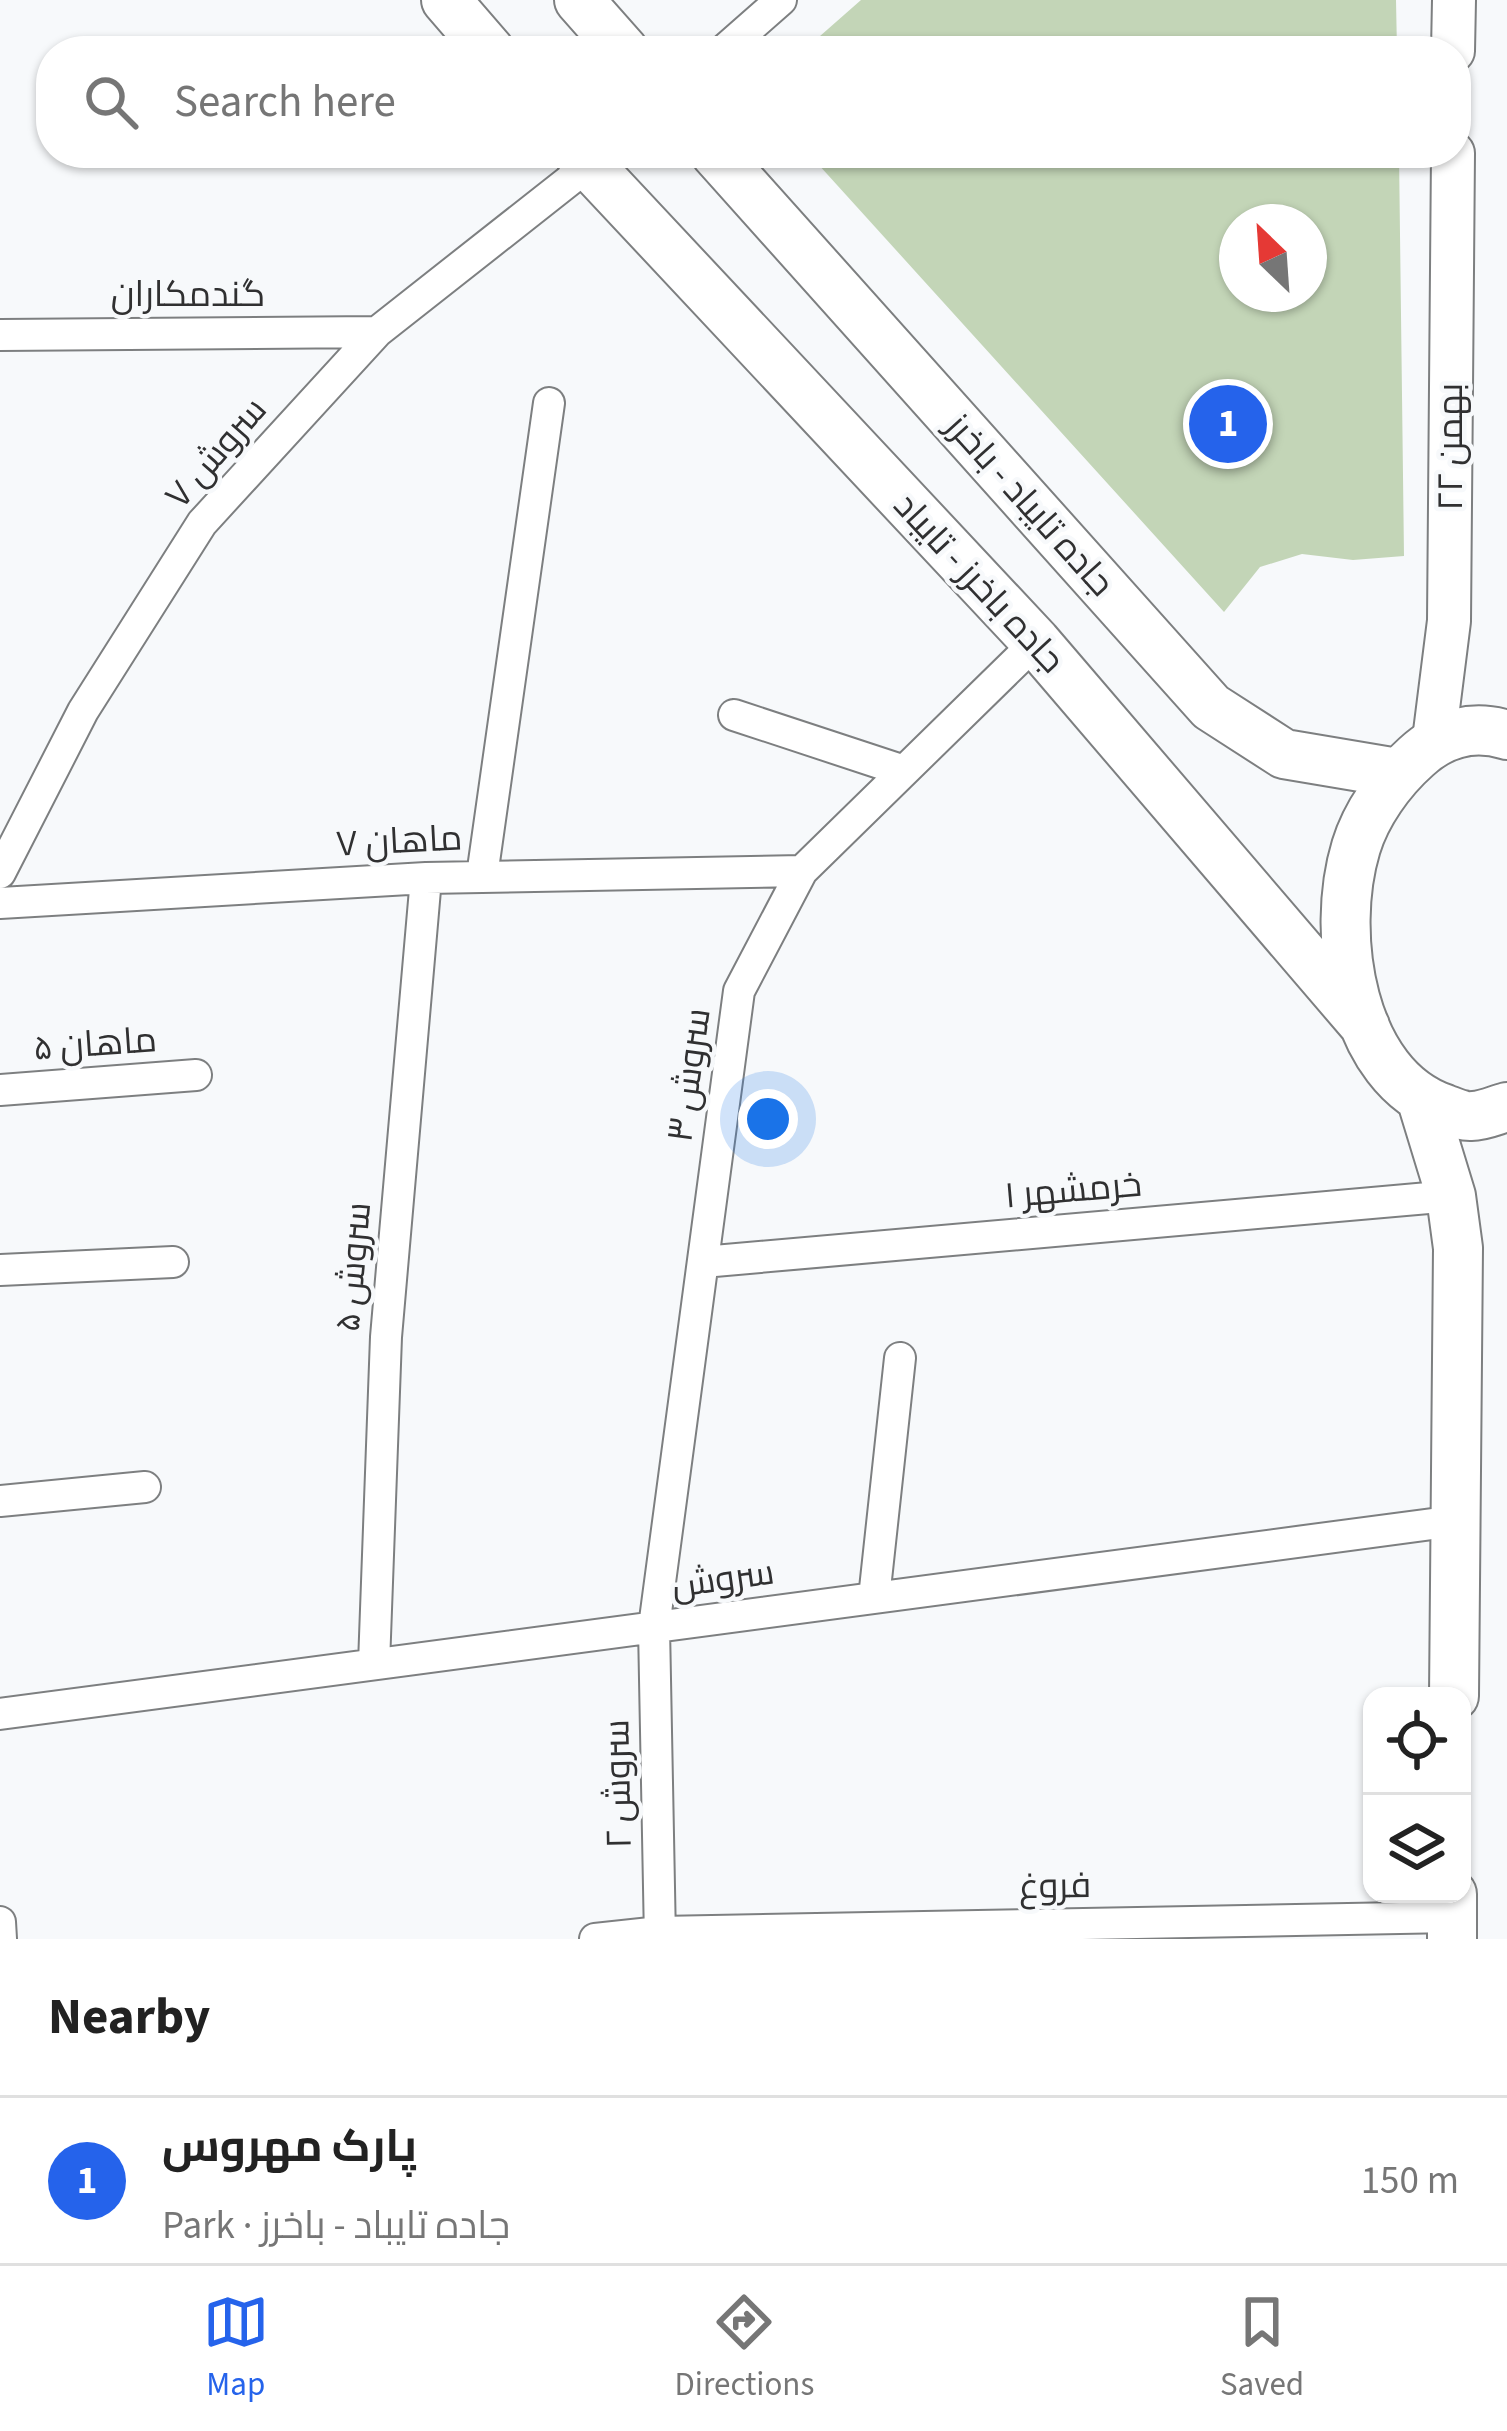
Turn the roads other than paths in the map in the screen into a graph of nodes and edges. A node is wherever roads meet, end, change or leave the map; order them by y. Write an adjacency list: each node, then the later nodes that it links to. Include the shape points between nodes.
1 (446, 0): 5 (main road)
2 (579, 0): 6 (main road)
3 (781, 0): 7 (street)
4 (1454, 0): 8 (main road)
5 (477, 36)
6 (611, 36)
7 (740, 36)
8 (1454, 36)
9 (573, 168): 13 (street, سروش ۷)
10 (592, 168): 16 (main road, جاده باخرز - تایباد)
11 (728, 168): 21 (main road, جاده تایباد - باخرز, via 1210,707 1284,754)
12 (1453, 168): 19 (main road, ۲۲ بهمن, via 1449,621)
13 (377, 332): 14 (street, گندمکاران); 23 (street, سروش ۷, via 202,523 83,711)
14 (0, 335)
15 (549, 403): 24 (street)
16 (1036, 642): 20 (street, سروش ۳); 27 (main road, جاده باخرز - تایباد)
17 (734, 715): 20 (street)
18 (1507, 735): 19 (main road, via 1483,727)
19 (1434, 740): 21 (main road)
20 (904, 771): 22 (street, سروش ۳)
21 (1397, 773): 27 (main road, via 1356,847 1344,917 1351,989)
22 (802, 871): 24 (street, ماهان ۷); 34 (street, سروش ۳, via 740,991)
23 (0, 873)
24 (482, 876): 25 (street, ماهان ۷)
25 (426, 878): 26 (street, ماهان ۷); 42 (street, سروش ۵, via 386,1337)
26 (0, 903)
27 (1365, 1026): 30 (main road, via 1387,1065)
28 (196, 1076): 29 (street, ماهان ۵)
29 (0, 1090)
30 (1422, 1101): 31 (main road, via 1470,1117); 32 (main road)
31 (1507, 1107)
32 (1450, 1196): 34 (street, خرمشهر ۱); 39 (main road, via 1458,1248)
33 (173, 1262): 35 (street)
34 (703, 1262): 41 (street, سروش ۳)
35 (0, 1270)
36 (900, 1358): 40 (street)
37 (145, 1487): 38 (street)
38 (0, 1501)
39 (1455, 1521): 40 (street, سروش); 43 (main road)
40 (874, 1598): 41 (street, سروش)
41 (654, 1628): 42 (street, سروش); 47 (street, سروش ۲)
42 (374, 1664): 44 (street, سروش)
43 (1454, 1687)
44 (0, 1714)
45 (1452, 1917): 47 (street, فروغ)
46 (0, 1922): 48 (street)
47 (660, 1936): 49 (street, فروغ)
48 (1, 1939)
49 (595, 1939)

